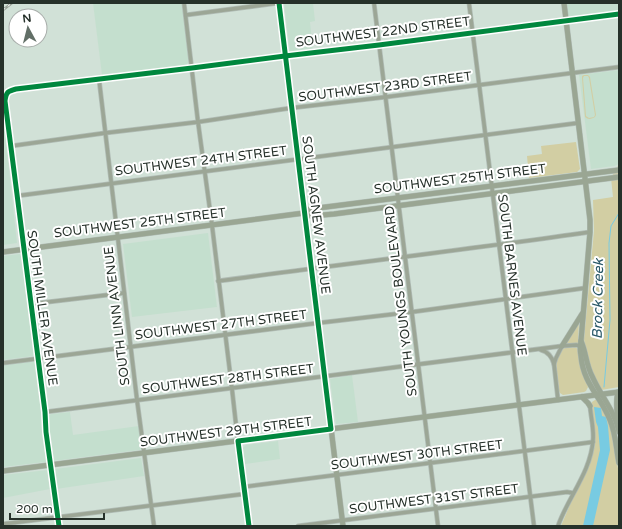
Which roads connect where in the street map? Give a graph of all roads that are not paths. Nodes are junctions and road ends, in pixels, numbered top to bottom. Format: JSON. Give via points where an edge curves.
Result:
{"nodes":[{"id":1,"x":184,"y":3,"type":"edge"},
{"id":2,"x":278,"y":3,"type":"edge"},
{"id":3,"x":374,"y":3,"type":"edge"},
{"id":4,"x":469,"y":3,"type":"edge"},
{"id":5,"x":564,"y":3,"type":"edge"},
{"id":6,"x":619,"y":14,"type":"edge"},
{"id":7,"x":186,"y":15,"type":"junction"},
{"id":8,"x":566,"y":21,"type":"junction"},
{"id":9,"x":473,"y":32,"type":"junction"},
{"id":10,"x":379,"y":45,"type":"junction"},
{"id":11,"x":285,"y":56,"type":"junction"},
{"id":12,"x":619,"y":67,"type":"edge"},
{"id":13,"x":192,"y":68,"type":"junction"},
{"id":14,"x":572,"y":72,"type":"junction"},
{"id":15,"x":99,"y":79,"type":"junction"},
{"id":16,"x":479,"y":85,"type":"junction"},
{"id":17,"x":7,"y":93,"type":"joint"},
{"id":18,"x":386,"y":97,"type":"junction"},
{"id":19,"x":291,"y":108,"type":"junction"},
{"id":20,"x":198,"y":122,"type":"junction"},
{"id":21,"x":578,"y":123,"type":"junction"},
{"id":22,"x":105,"y":133,"type":"junction"},
{"id":23,"x":485,"y":136,"type":"junction"},
{"id":24,"x":11,"y":146,"type":"junction"},
{"id":25,"x":392,"y":148,"type":"junction"},
{"id":26,"x":298,"y":159,"type":"junction"},
{"id":27,"x":619,"y":170,"type":"edge"},
{"id":28,"x":204,"y":173,"type":"junction"},
{"id":29,"x":585,"y":175,"type":"junction"},
{"id":30,"x":619,"y":177,"type":"edge"},
{"id":31,"x":586,"y":181,"type":"junction"},
{"id":32,"x":111,"y":184,"type":"junction"},
{"id":33,"x":491,"y":186,"type":"junction"},
{"id":34,"x":492,"y":193,"type":"junction"},
{"id":35,"x":16,"y":196,"type":"junction"},
{"id":36,"x":398,"y":198,"type":"junction"},
{"id":37,"x":399,"y":205,"type":"junction"},
{"id":38,"x":304,"y":213,"type":"junction"},
{"id":39,"x":212,"y":225,"type":"junction"},
{"id":40,"x":590,"y":232,"type":"junction"},
{"id":41,"x":118,"y":238,"type":"junction"},
{"id":42,"x":499,"y":245,"type":"junction"},
{"id":43,"x":23,"y":250,"type":"junction"},
{"id":44,"x":3,"y":252,"type":"edge"},
{"id":45,"x":405,"y":257,"type":"junction"},
{"id":46,"x":312,"y":269,"type":"junction"},
{"id":47,"x":218,"y":281,"type":"junction"},
{"id":48,"x":585,"y":288,"type":"junction"},
{"id":49,"x":124,"y":293,"type":"junction"},
{"id":50,"x":505,"y":299,"type":"junction"},
{"id":51,"x":31,"y":304,"type":"junction"},
{"id":52,"x":412,"y":312,"type":"junction"},
{"id":53,"x":583,"y":313,"type":"junction"},
{"id":54,"x":318,"y":323,"type":"junction"},
{"id":55,"x":225,"y":335,"type":"junction"},
{"id":56,"x":580,"y":343,"type":"junction"},
{"id":57,"x":131,"y":346,"type":"junction"},
{"id":58,"x":562,"y":346,"type":"junction"},
{"id":59,"x":540,"y":350,"type":"junction"},
{"id":60,"x":512,"y":353,"type":"junction"},
{"id":61,"x":38,"y":359,"type":"junction"},
{"id":62,"x":3,"y":363,"type":"edge"},
{"id":63,"x":554,"y":364,"type":"junction"},
{"id":64,"x":418,"y":365,"type":"junction"},
{"id":65,"x":325,"y":376,"type":"junction"},
{"id":66,"x":590,"y":387,"type":"junction"},
{"id":67,"x":232,"y":389,"type":"junction"},
{"id":68,"x":619,"y":392,"type":"edge"},
{"id":69,"x":597,"y":395,"type":"junction"},
{"id":70,"x":582,"y":397,"type":"junction"},
{"id":71,"x":138,"y":400,"type":"junction"},
{"id":72,"x":558,"y":400,"type":"junction"},
{"id":73,"x":518,"y":405,"type":"junction"},
{"id":74,"x":590,"y":406,"type":"junction"},
{"id":75,"x":45,"y":412,"type":"junction"},
{"id":76,"x":425,"y":417,"type":"junction"},
{"id":77,"x":617,"y":423,"type":"junction"},
{"id":78,"x":331,"y":429,"type":"junction"},
{"id":79,"x":619,"y":432,"type":"edge"},
{"id":80,"x":617,"y":439,"type":"edge"},
{"id":81,"x":238,"y":441,"type":"junction"},
{"id":82,"x":593,"y":442,"type":"junction"},
{"id":83,"x":524,"y":451,"type":"junction"},
{"id":84,"x":144,"y":453,"type":"junction"},
{"id":85,"x":619,"y":462,"type":"edge"},
{"id":86,"x":430,"y":463,"type":"junction"},
{"id":87,"x":51,"y":465,"type":"junction"},
{"id":88,"x":3,"y":472,"type":"edge"},
{"id":89,"x":337,"y":475,"type":"junction"},
{"id":90,"x":243,"y":487,"type":"junction"},
{"id":91,"x":573,"y":493,"type":"junction"},
{"id":92,"x":244,"y":494,"type":"junction"},
{"id":93,"x":531,"y":496,"type":"junction"},
{"id":94,"x":151,"y":505,"type":"junction"},
{"id":95,"x":436,"y":509,"type":"junction"},
{"id":96,"x":57,"y":517,"type":"junction"},
{"id":97,"x":343,"y":523,"type":"edge"},
{"id":98,"x":3,"y":524,"type":"edge"},
{"id":99,"x":59,"y":526,"type":"edge"},
{"id":100,"x":154,"y":526,"type":"edge"},
{"id":101,"x":249,"y":526,"type":"edge"},
{"id":102,"x":298,"y":526,"type":"edge"},
{"id":103,"x":438,"y":526,"type":"edge"},
{"id":104,"x":534,"y":526,"type":"edge"},
{"id":105,"x":558,"y":526,"type":"edge"}],
"edges":[{"from":1,"to":7,"type":"street"},
{"from":2,"to":7,"type":"street"},
{"from":2,"to":11,"type":"main road","name":"SOUTH AGNEW AVENUE"},
{"from":3,"to":10,"type":"street","name":"SOUTH YOUNGS BOULEVARD"},
{"from":4,"to":9,"type":"street","name":"SOUTH BARNES AVENUE"},
{"from":5,"to":8,"type":"main road"},
{"from":6,"to":8,"type":"street","name":"SOUTHWEST 22ND STREET"},
{"from":7,"to":13,"type":"street"},
{"from":8,"to":9,"type":"street","name":"SOUTHWEST 22ND STREET"},
{"from":8,"to":14,"type":"main road"},
{"from":9,"to":10,"type":"street","name":"SOUTHWEST 22ND STREET"},
{"from":9,"to":16,"type":"street","name":"SOUTH BARNES AVENUE"},
{"from":10,"to":11,"type":"street","name":"SOUTHWEST 22ND STREET"},
{"from":10,"to":18,"type":"street","name":"SOUTH YOUNGS BOULEVARD"},
{"from":11,"to":13,"type":"street","name":"SOUTHWEST 22ND STREET"},
{"from":11,"to":19,"type":"main road","name":"SOUTH AGNEW AVENUE"},
{"from":12,"to":14,"type":"street","name":"SOUTHWEST 23RD STREET"},
{"from":13,"to":15,"type":"street","name":"SOUTHWEST 22ND STREET"},
{"from":13,"to":20,"type":"street"},
{"from":14,"to":16,"type":"street","name":"SOUTHWEST 23RD STREET"},
{"from":14,"to":21,"type":"main road"},
{"from":15,"to":17,"type":"street","name":"SOUTHWEST 22ND STREET","via":[[16,89]]},
{"from":15,"to":22,"type":"street","name":"SOUTH LINN AVENUE"},
{"from":16,"to":18,"type":"street","name":"SOUTHWEST 23RD STREET"},
{"from":16,"to":23,"type":"street","name":"SOUTH BARNES AVENUE"},
{"from":17,"to":24,"type":"street","name":"SOUTH MILLER AVENUE","via":[[5,101]]},
{"from":18,"to":19,"type":"street","name":"SOUTHWEST 23RD STREET"},
{"from":18,"to":25,"type":"street","name":"SOUTH YOUNGS BOULEVARD"},
{"from":19,"to":20,"type":"street","name":"SOUTHWEST 23RD STREET"},
{"from":19,"to":26,"type":"main road","name":"SOUTH AGNEW AVENUE"},
{"from":20,"to":22,"type":"street","name":"SOUTHWEST 23RD STREET"},
{"from":20,"to":28,"type":"street"},
{"from":21,"to":23,"type":"street","name":"SOUTHWEST 24TH STREET"},
{"from":21,"to":29,"type":"main road"},
{"from":22,"to":24,"type":"street","name":"SOUTHWEST 23RD STREET"},
{"from":22,"to":32,"type":"street","name":"SOUTH LINN AVENUE"},
{"from":23,"to":25,"type":"street","name":"SOUTHWEST 24TH STREET"},
{"from":23,"to":33,"type":"street","name":"SOUTH BARNES AVENUE"},
{"from":24,"to":35,"type":"street","name":"SOUTH MILLER AVENUE"},
{"from":25,"to":26,"type":"street","name":"SOUTHWEST 24TH STREET"},
{"from":25,"to":36,"type":"street","name":"SOUTH YOUNGS BOULEVARD"},
{"from":26,"to":28,"type":"street","name":"SOUTHWEST 24TH STREET"},
{"from":26,"to":38,"type":"main road","name":"SOUTH AGNEW AVENUE"},
{"from":27,"to":29,"type":"main road","name":"SOUTHWEST 25TH STREET"},
{"from":28,"to":32,"type":"street","name":"SOUTHWEST 24TH STREET"},
{"from":28,"to":39,"type":"street"},
{"from":29,"to":31,"type":"main road"},
{"from":29,"to":33,"type":"main road","name":"SOUTHWEST 25TH STREET"},
{"from":30,"to":31,"type":"main road","name":"SOUTHWEST 25TH STREET"},
{"from":31,"to":34,"type":"main road","name":"SOUTHWEST 25TH STREET"},
{"from":31,"to":40,"type":"main road"},
{"from":32,"to":35,"type":"street","name":"SOUTHWEST 24TH STREET"},
{"from":32,"to":41,"type":"street","name":"SOUTH LINN AVENUE"},
{"from":33,"to":34,"type":"street","name":"SOUTH BARNES AVENUE"},
{"from":33,"to":36,"type":"main road","name":"SOUTHWEST 25TH STREET"},
{"from":34,"to":37,"type":"main road","name":"SOUTHWEST 25TH STREET"},
{"from":34,"to":42,"type":"street","name":"SOUTH BARNES AVENUE"},
{"from":35,"to":43,"type":"street","name":"SOUTH MILLER AVENUE"},
{"from":36,"to":37,"type":"street","name":"SOUTH YOUNGS BOULEVARD"},
{"from":36,"to":38,"type":"main road","name":"SOUTHWEST 25TH STREET","via":[[310,209]]},
{"from":37,"to":38,"type":"main road","name":"SOUTHWEST 25TH STREET","via":[[311,216]]},
{"from":37,"to":45,"type":"street","name":"SOUTH YOUNGS BOULEVARD"},
{"from":38,"to":39,"type":"main road","name":"SOUTHWEST 25TH STREET"},
{"from":38,"to":46,"type":"main road","name":"SOUTH AGNEW AVENUE"},
{"from":39,"to":41,"type":"main road","name":"SOUTHWEST 25TH STREET"},
{"from":39,"to":47,"type":"street"},
{"from":40,"to":42,"type":"street"},
{"from":40,"to":48,"type":"main road"},
{"from":41,"to":43,"type":"main road","name":"SOUTHWEST 25TH STREET"},
{"from":41,"to":49,"type":"street","name":"SOUTH LINN AVENUE"},
{"from":42,"to":45,"type":"street"},
{"from":42,"to":50,"type":"street","name":"SOUTH BARNES AVENUE"},
{"from":43,"to":44,"type":"main road","name":"SOUTHWEST 25TH STREET"},
{"from":43,"to":51,"type":"street","name":"SOUTH MILLER AVENUE"},
{"from":45,"to":46,"type":"street"},
{"from":45,"to":52,"type":"street","name":"SOUTH YOUNGS BOULEVARD"},
{"from":46,"to":47,"type":"street"},
{"from":46,"to":54,"type":"main road","name":"SOUTH AGNEW AVENUE"},
{"from":47,"to":55,"type":"street"},
{"from":48,"to":50,"type":"street","name":"SOUTHWEST 27TH STREET"},
{"from":48,"to":53,"type":"main road"},
{"from":49,"to":51,"type":"street"},
{"from":49,"to":57,"type":"street","name":"SOUTH LINN AVENUE"},
{"from":50,"to":52,"type":"street","name":"SOUTHWEST 27TH STREET"},
{"from":50,"to":60,"type":"street","name":"SOUTH BARNES AVENUE"},
{"from":51,"to":61,"type":"street","name":"SOUTH MILLER AVENUE"},
{"from":52,"to":54,"type":"street","name":"SOUTHWEST 27TH STREET"},
{"from":52,"to":64,"type":"street","name":"SOUTH YOUNGS BOULEVARD"},
{"from":53,"to":56,"type":"main road"},
{"from":53,"to":58,"type":"main road"},
{"from":54,"to":55,"type":"street","name":"SOUTHWEST 27TH STREET"},
{"from":54,"to":65,"type":"main road","name":"SOUTH AGNEW AVENUE"},
{"from":55,"to":57,"type":"street","name":"SOUTHWEST 27TH STREET"},
{"from":55,"to":67,"type":"street"},
{"from":56,"to":58,"type":"street","name":"SOUTHWEST 28TH STREET"},
{"from":56,"to":66,"type":"main road","via":[[582,365]]},
{"from":56,"to":69,"type":"main road","via":[[598,389]]},
{"from":57,"to":61,"type":"street","name":"SOUTHWEST 27TH STREET"},
{"from":57,"to":71,"type":"street","name":"SOUTH LINN AVENUE"},
{"from":58,"to":59,"type":"street","name":"SOUTHWEST 28TH STREET"},
{"from":58,"to":63,"type":"street"},
{"from":59,"to":60,"type":"street","name":"SOUTHWEST 28TH STREET"},
{"from":59,"to":63,"type":"street","via":[[547,352]]},
{"from":60,"to":64,"type":"street","name":"SOUTHWEST 28TH STREET"},
{"from":60,"to":73,"type":"street","name":"SOUTH BARNES AVENUE"},
{"from":61,"to":62,"type":"street","name":"SOUTHWEST 27TH STREET"},
{"from":61,"to":75,"type":"street","name":"SOUTH MILLER AVENUE"},
{"from":63,"to":72,"type":"street"},
{"from":64,"to":65,"type":"street","name":"SOUTHWEST 28TH STREET"},
{"from":64,"to":76,"type":"street","name":"SOUTH YOUNGS BOULEVARD"},
{"from":65,"to":67,"type":"street","name":"SOUTHWEST 28TH STREET"},
{"from":65,"to":78,"type":"main road","name":"SOUTH AGNEW AVENUE"},
{"from":66,"to":69,"type":"main road"},
{"from":66,"to":70,"type":"main road","via":[[587,394]]},
{"from":67,"to":71,"type":"street","name":"SOUTHWEST 28TH STREET"},
{"from":67,"to":81,"type":"street"},
{"from":68,"to":69,"type":"main road","name":"SOUTHWEST 29TH STREET"},
{"from":68,"to":77,"type":"main road","via":[[616,400]]},
{"from":69,"to":70,"type":"main road","name":"SOUTHWEST 29TH STREET"},
{"from":69,"to":74,"type":"main road"},
{"from":69,"to":77,"type":"main road","via":[[612,411]]},
{"from":69,"to":80,"type":"main road"},
{"from":70,"to":72,"type":"main road","name":"SOUTHWEST 29TH STREET"},
{"from":70,"to":74,"type":"main road"},
{"from":71,"to":75,"type":"street","name":"SOUTHWEST 28TH STREET"},
{"from":71,"to":84,"type":"street","name":"SOUTH LINN AVENUE"},
{"from":72,"to":73,"type":"main road","name":"SOUTHWEST 29TH STREET"},
{"from":73,"to":76,"type":"main road","name":"SOUTHWEST 29TH STREET"},
{"from":73,"to":83,"type":"street","name":"SOUTH BARNES AVENUE"},
{"from":74,"to":82,"type":"street"},
{"from":75,"to":87,"type":"street","name":"SOUTH MILLER AVENUE"},
{"from":76,"to":78,"type":"main road","name":"SOUTHWEST 29TH STREET"},
{"from":76,"to":86,"type":"street","name":"SOUTH YOUNGS BOULEVARD"},
{"from":77,"to":79,"type":"main road"},
{"from":78,"to":81,"type":"main road","name":"SOUTHWEST 29TH STREET"},
{"from":78,"to":89,"type":"main road","name":"SOUTH AGNEW AVENUE"},
{"from":80,"to":85,"type":"main road"},
{"from":81,"to":84,"type":"main road","name":"SOUTHWEST 29TH STREET"},
{"from":81,"to":90,"type":"street"},
{"from":82,"to":83,"type":"street","name":"SOUTHWEST 30TH STREET"},
{"from":82,"to":91,"type":"street","via":[[588,462]]},
{"from":83,"to":86,"type":"street","name":"SOUTHWEST 30TH STREET"},
{"from":83,"to":93,"type":"street","name":"SOUTH BARNES AVENUE"},
{"from":84,"to":87,"type":"main road","name":"SOUTHWEST 29TH STREET"},
{"from":84,"to":94,"type":"street","name":"SOUTH LINN AVENUE"},
{"from":86,"to":89,"type":"street","name":"SOUTHWEST 30TH STREET"},
{"from":86,"to":95,"type":"street","name":"SOUTH YOUNGS BOULEVARD"},
{"from":87,"to":88,"type":"main road","name":"SOUTHWEST 29TH STREET"},
{"from":87,"to":96,"type":"street","name":"SOUTH MILLER AVENUE"},
{"from":89,"to":90,"type":"street","name":"SOUTHWEST 30TH STREET"},
{"from":89,"to":97,"type":"main road","name":"SOUTH AGNEW AVENUE"},
{"from":90,"to":92,"type":"street"},
{"from":91,"to":93,"type":"street","name":"SOUTHWEST 31ST STREET"},
{"from":91,"to":105,"type":"street"},
{"from":92,"to":94,"type":"street"},
{"from":92,"to":101,"type":"street"},
{"from":93,"to":95,"type":"street","name":"SOUTHWEST 31ST STREET"},
{"from":93,"to":104,"type":"street","name":"SOUTH BARNES AVENUE"},
{"from":94,"to":96,"type":"street"},
{"from":94,"to":100,"type":"street","name":"SOUTH LINN AVENUE"},
{"from":95,"to":97,"type":"street","name":"SOUTHWEST 31ST STREET"},
{"from":95,"to":103,"type":"street","name":"SOUTH YOUNGS BOULEVARD"},
{"from":96,"to":98,"type":"street"},
{"from":96,"to":99,"type":"street","name":"SOUTH MILLER AVENUE"},
{"from":97,"to":102,"type":"street","name":"SOUTHWEST 31ST STREET"}]}
